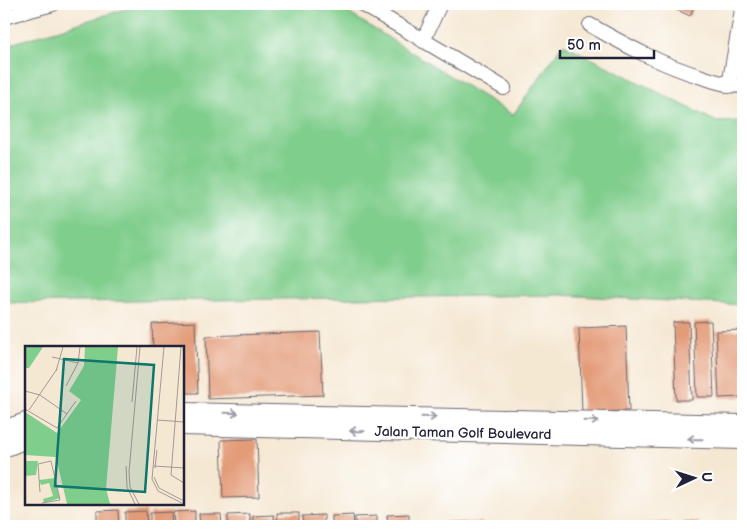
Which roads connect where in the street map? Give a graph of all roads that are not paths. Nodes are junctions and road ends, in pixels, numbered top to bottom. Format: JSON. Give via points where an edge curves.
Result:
{"nodes":[{"id":1,"x":53,"y":4,"type":"edge"},
{"id":2,"x":362,"y":4,"type":"edge"},
{"id":3,"x":440,"y":4,"type":"edge"},
{"id":4,"x":743,"y":4,"type":"edge"},
{"id":5,"x":4,"y":17,"type":"edge"},
{"id":6,"x":590,"y":25,"type":"dead end"},
{"id":7,"x":424,"y":41,"type":"junction"},
{"id":8,"x":736,"y":86,"type":"edge"},
{"id":9,"x":504,"y":88,"type":"dead end"},
{"id":10,"x":184,"y":412,"type":"edge"},
{"id":11,"x":25,"y":422,"type":"edge"},
{"id":12,"x":743,"y":424,"type":"edge"},
{"id":13,"x":184,"y":426,"type":"edge"},
{"id":14,"x":4,"y":430,"type":"edge"},
{"id":15,"x":25,"y":439,"type":"edge"},
{"id":16,"x":743,"y":440,"type":"edge"},
{"id":17,"x":4,"y":448,"type":"edge"}],
"edges":[{"from":1,"to":5,"type":"street"},
{"from":2,"to":7,"type":"street"},
{"from":3,"to":7,"type":"street"},
{"from":4,"to":8,"type":"street"},
{"from":6,"to":8,"type":"street","via":[[673,68]]},
{"from":7,"to":9,"type":"street"},
{"from":10,"to":12,"type":"street","name":"Jalan Taman Golf Boulevard","one_way":true},
{"from":11,"to":14,"type":"street"},
{"from":16,"to":13,"type":"street","name":"Jalan Taman Golf Boulevard","one_way":true},
{"from":15,"to":17,"type":"street"}]}
